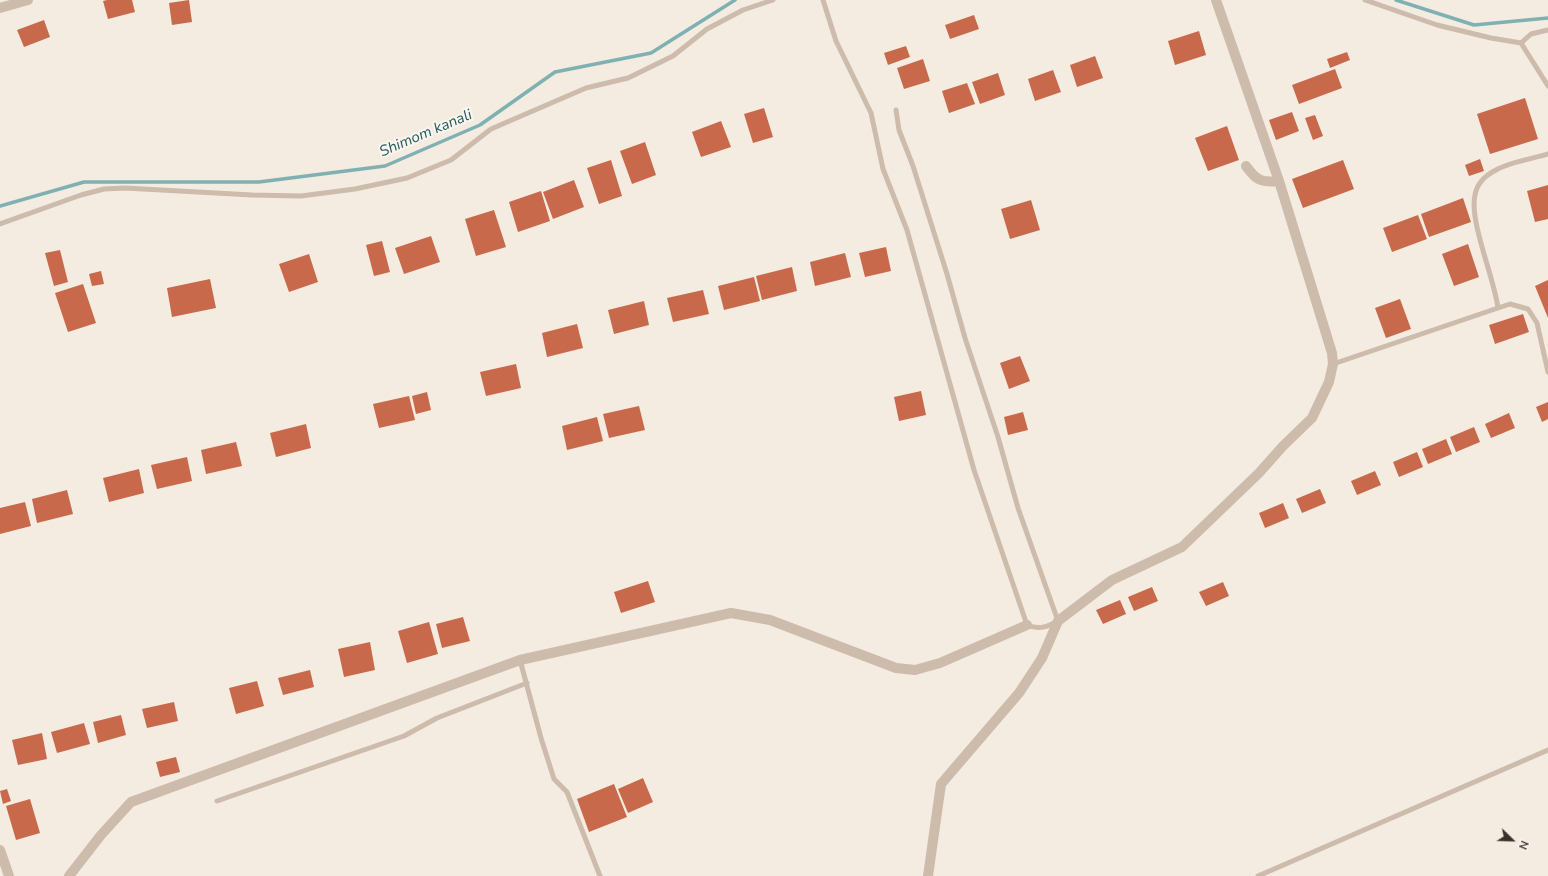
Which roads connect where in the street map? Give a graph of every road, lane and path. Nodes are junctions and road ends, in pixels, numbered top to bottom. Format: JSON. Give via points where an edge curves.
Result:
{"nodes":[{"id":1,"x":28,"y":0,"type":"edge"},
{"id":2,"x":774,"y":0,"type":"edge"},
{"id":3,"x":823,"y":0,"type":"edge"},
{"id":4,"x":1216,"y":0,"type":"edge"},
{"id":5,"x":1365,"y":0,"type":"edge"},
{"id":6,"x":0,"y":8,"type":"edge"},
{"id":7,"x":1548,"y":30,"type":"edge"},
{"id":8,"x":1521,"y":42,"type":"junction"},
{"id":9,"x":1548,"y":86,"type":"edge"},
{"id":10,"x":896,"y":110,"type":"dead end"},
{"id":11,"x":1548,"y":154,"type":"edge"},
{"id":12,"x":1246,"y":166,"type":"dead end"},
{"id":13,"x":1279,"y":181,"type":"junction"},
{"id":14,"x":0,"y":224,"type":"edge"},
{"id":15,"x":1498,"y":308,"type":"junction"},
{"id":16,"x":1333,"y":364,"type":"junction"},
{"id":17,"x":1548,"y":372,"type":"edge"},
{"id":18,"x":1058,"y":621,"type":"junction"},
{"id":19,"x":1027,"y":625,"type":"junction"},
{"id":20,"x":520,"y":660,"type":"junction"},
{"id":21,"x":527,"y":683,"type":"junction"},
{"id":22,"x":1548,"y":750,"type":"edge"},
{"id":23,"x":218,"y":801,"type":"dead end"},
{"id":24,"x":0,"y":850,"type":"edge"},
{"id":25,"x":9,"y":876,"type":"edge"},
{"id":26,"x":69,"y":876,"type":"edge"},
{"id":27,"x":600,"y":876,"type":"edge"},
{"id":28,"x":928,"y":876,"type":"edge"},
{"id":29,"x":1258,"y":876,"type":"edge"}],
"edges":[{"from":1,"to":6,"type":"street"},
{"from":2,"to":14,"type":"lane","via":[[731,16],[707,29],[672,56],[628,78],[586,88],[491,129],[451,160],[407,178],[355,189],[301,196],[104,189]]},
{"from":3,"to":19,"type":"lane","via":[[836,41],[871,113],[883,169],[907,230],[974,470]]},
{"from":4,"to":13,"type":"street"},
{"from":5,"to":8,"type":"lane","via":[[1437,25],[1491,38]]},
{"from":7,"to":8,"type":"lane","via":[[1531,34]]},
{"from":8,"to":9,"type":"lane"},
{"from":10,"to":18,"type":"lane","via":[[899,130],[948,274],[965,338],[998,437],[1018,508]]},
{"from":11,"to":15,"type":"lane","via":[[1496,169],[1481,180],[1475,194],[1474,212]]},
{"from":12,"to":13,"type":"street","via":[[1253,176],[1262,181]]},
{"from":13,"to":16,"type":"street","via":[[1332,353]]},
{"from":15,"to":16,"type":"lane"},
{"from":15,"to":17,"type":"lane","via":[[1510,304],[1528,309],[1537,323]]},
{"from":16,"to":18,"type":"street","via":[[1329,382],[1312,418],[1182,547],[1112,580]]},
{"from":18,"to":19,"type":"lane","via":[[1048,627],[1033,628]]},
{"from":18,"to":28,"type":"street","via":[[1042,658],[1019,693],[941,784]]},
{"from":19,"to":20,"type":"street","via":[[940,663],[915,670],[896,668],[770,620],[731,614]]},
{"from":20,"to":21,"type":"lane"},
{"from":20,"to":26,"type":"street","via":[[131,802]]},
{"from":21,"to":23,"type":"lane","via":[[437,718],[404,736]]},
{"from":21,"to":27,"type":"lane","via":[[540,738],[554,779],[567,792]]},
{"from":22,"to":29,"type":"lane"},
{"from":24,"to":25,"type":"street"}]}
